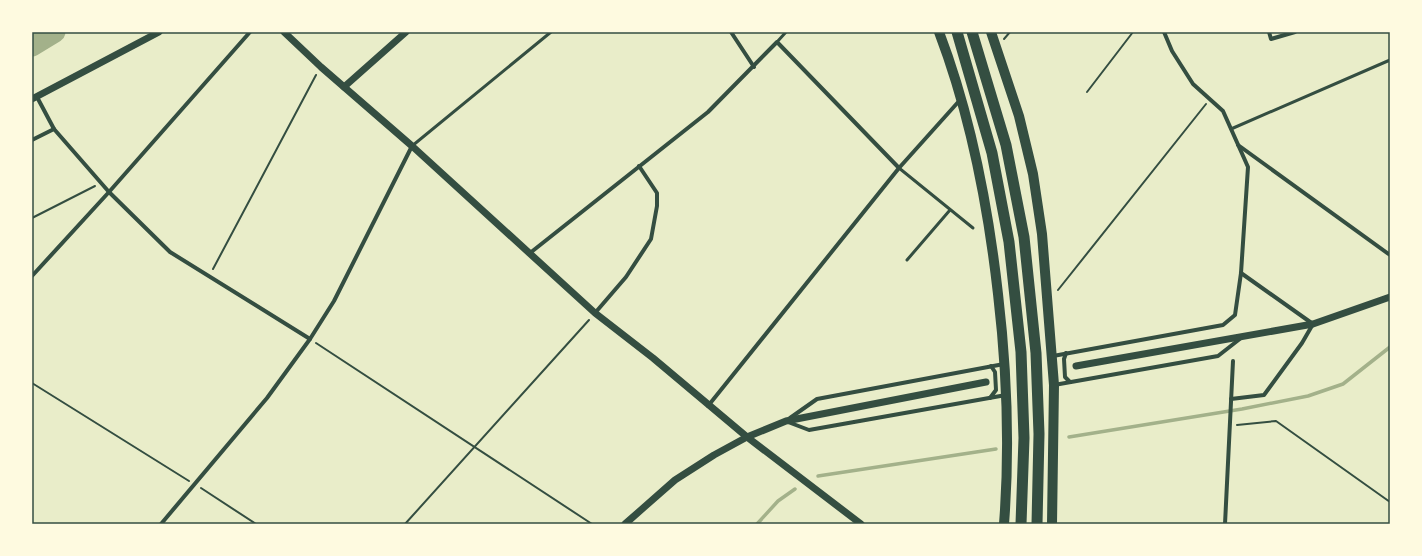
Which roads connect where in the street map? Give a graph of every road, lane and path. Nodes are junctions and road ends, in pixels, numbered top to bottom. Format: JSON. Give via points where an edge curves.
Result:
{"nodes":[{"id":1,"x":159,"y":32,"type":"edge"},
{"id":2,"x":250,"y":32,"type":"edge"},
{"id":3,"x":284,"y":32,"type":"edge"},
{"id":4,"x":406,"y":32,"type":"edge"},
{"id":5,"x":551,"y":32,"type":"edge"},
{"id":6,"x":731,"y":32,"type":"edge"},
{"id":7,"x":786,"y":32,"type":"edge"},
{"id":8,"x":939,"y":32,"type":"edge"},
{"id":9,"x":957,"y":32,"type":"edge"},
{"id":10,"x":972,"y":32,"type":"edge"},
{"id":11,"x":991,"y":32,"type":"edge"},
{"id":12,"x":1133,"y":32,"type":"edge"},
{"id":13,"x":1164,"y":32,"type":"edge"},
{"id":14,"x":1269,"y":32,"type":"edge"},
{"id":15,"x":1295,"y":32,"type":"edge"},
{"id":16,"x":777,"y":42,"type":"junction"},
{"id":17,"x":1390,"y":60,"type":"edge"},
{"id":18,"x":754,"y":66,"type":"junction"},
{"id":19,"x":321,"y":67,"type":"junction"},
{"id":20,"x":344,"y":87,"type":"junction"},
{"id":21,"x":1087,"y":92,"type":"dead end"},
{"id":22,"x":34,"y":98,"type":"edge"},
{"id":23,"x":960,"y":100,"type":"junction"},
{"id":24,"x":1209,"y":100,"type":"junction"},
{"id":25,"x":54,"y":128,"type":"junction"},
{"id":26,"x":1231,"y":129,"type":"junction"},
{"id":27,"x":32,"y":140,"type":"edge"},
{"id":28,"x":1238,"y":145,"type":"junction"},
{"id":29,"x":412,"y":146,"type":"junction"},
{"id":30,"x":639,"y":166,"type":"junction"},
{"id":31,"x":899,"y":168,"type":"junction"},
{"id":32,"x":101,"y":182,"type":"junction"},
{"id":33,"x":109,"y":192,"type":"junction"},
{"id":34,"x":950,"y":210,"type":"junction"},
{"id":35,"x":32,"y":218,"type":"edge"},
{"id":36,"x":973,"y":228,"type":"dead end"},
{"id":37,"x":530,"y":253,"type":"junction"},
{"id":38,"x":1390,"y":255,"type":"edge"},
{"id":39,"x":907,"y":260,"type":"dead end"},
{"id":40,"x":1241,"y":274,"type":"junction"},
{"id":41,"x":32,"y":276,"type":"edge"},
{"id":42,"x":209,"y":277,"type":"junction"},
{"id":43,"x":1390,"y":297,"type":"edge"},
{"id":44,"x":1047,"y":300,"type":"junction"},
{"id":45,"x":595,"y":313,"type":"junction"},
{"id":46,"x":1313,"y":324,"type":"junction"},
{"id":47,"x":1244,"y":336,"type":"junction"},
{"id":48,"x":310,"y":339,"type":"junction"},
{"id":49,"x":1066,"y":353,"type":"junction"},
{"id":50,"x":1052,"y":356,"type":"junction"},
{"id":51,"x":1233,"y":360,"type":"dead end"},
{"id":52,"x":1006,"y":363,"type":"junction"},
{"id":53,"x":991,"y":366,"type":"junction"},
{"id":54,"x":1076,"y":366,"type":"dead end"},
{"id":55,"x":986,"y":382,"type":"dead end"},
{"id":56,"x":1070,"y":382,"type":"junction"},
{"id":57,"x":32,"y":383,"type":"edge"},
{"id":58,"x":1054,"y":385,"type":"junction"},
{"id":59,"x":1007,"y":395,"type":"junction"},
{"id":60,"x":990,"y":398,"type":"junction"},
{"id":61,"x":1231,"y":399,"type":"junction"},
{"id":62,"x":708,"y":406,"type":"junction"},
{"id":63,"x":786,"y":421,"type":"junction"},
{"id":64,"x":1230,"y":425,"type":"junction"},
{"id":65,"x":747,"y":437,"type":"junction"},
{"id":66,"x":474,"y":447,"type":"junction"},
{"id":67,"x":194,"y":484,"type":"junction"},
{"id":68,"x":1390,"y":502,"type":"edge"},
{"id":69,"x":847,"y":513,"type":"junction"},
{"id":70,"x":161,"y":524,"type":"edge"},
{"id":71,"x":256,"y":524,"type":"edge"},
{"id":72,"x":405,"y":524,"type":"edge"},
{"id":73,"x":592,"y":524,"type":"edge"},
{"id":74,"x":624,"y":524,"type":"edge"},
{"id":75,"x":856,"y":524,"type":"edge"},
{"id":76,"x":861,"y":524,"type":"edge"},
{"id":77,"x":1004,"y":524,"type":"edge"},
{"id":78,"x":1021,"y":524,"type":"edge"},
{"id":79,"x":1036,"y":524,"type":"edge"},
{"id":80,"x":1052,"y":524,"type":"edge"},
{"id":81,"x":1225,"y":524,"type":"edge"}],
"edges":[{"from":1,"to":22,"type":"street"},
{"from":2,"to":33,"type":"street"},
{"from":3,"to":19,"type":"street"},
{"from":4,"to":20,"type":"street"},
{"from":5,"to":29,"type":"lane"},
{"from":6,"to":18,"type":"street"},
{"from":7,"to":16,"type":"lane"},
{"from":8,"to":23,"type":"main road"},
{"from":9,"to":78,"type":"highway","via":[[992,152],[1009,242],[1021,352],[1024,438]]},
{"from":10,"to":79,"type":"highway","via":[[1006,146],[1024,237],[1036,353],[1039,434]]},
{"from":11,"to":44,"type":"main road","via":[[1020,116],[1033,174],[1042,234]]},
{"from":12,"to":21,"type":"path"},
{"from":13,"to":24,"type":"street","via":[[1172,51],[1193,84]]},
{"from":14,"to":15,"type":"street","via":[[1271,39]]},
{"from":16,"to":18,"type":"street"},
{"from":16,"to":31,"type":"street"},
{"from":17,"to":26,"type":"lane"},
{"from":18,"to":30,"type":"street","via":[[708,112]]},
{"from":19,"to":20,"type":"street"},
{"from":19,"to":42,"type":"path"},
{"from":20,"to":29,"type":"street"},
{"from":22,"to":25,"type":"street"},
{"from":23,"to":31,"type":"street"},
{"from":23,"to":52,"type":"main road","via":[[973,140],[984,191],[993,245]]},
{"from":24,"to":26,"type":"street","via":[[1223,111]]},
{"from":24,"to":44,"type":"path","via":[[1056,293]]},
{"from":25,"to":27,"type":"street"},
{"from":25,"to":32,"type":"street"},
{"from":26,"to":28,"type":"street"},
{"from":28,"to":38,"type":"street"},
{"from":28,"to":40,"type":"street","via":[[1248,167]]},
{"from":29,"to":37,"type":"street"},
{"from":29,"to":48,"type":"street","via":[[334,301]]},
{"from":30,"to":37,"type":"street"},
{"from":30,"to":45,"type":"street","via":[[657,193],[651,239],[626,277]]},
{"from":31,"to":34,"type":"lane"},
{"from":31,"to":62,"type":"street"},
{"from":32,"to":33,"type":"street"},
{"from":32,"to":35,"type":"path"},
{"from":33,"to":41,"type":"street"},
{"from":33,"to":42,"type":"street","via":[[170,252]]},
{"from":34,"to":36,"type":"lane"},
{"from":34,"to":39,"type":"lane"},
{"from":37,"to":45,"type":"street"},
{"from":40,"to":46,"type":"street"},
{"from":40,"to":49,"type":"street","via":[[1235,315],[1223,325]]},
{"from":42,"to":48,"type":"street"},
{"from":43,"to":46,"type":"street"},
{"from":44,"to":50,"type":"main road"},
{"from":45,"to":62,"type":"street","via":[[653,358]]},
{"from":45,"to":66,"type":"path"},
{"from":46,"to":47,"type":"street"},
{"from":46,"to":61,"type":"street","via":[[1264,395]]},
{"from":47,"to":54,"type":"street"},
{"from":47,"to":56,"type":"street","via":[[1218,356]]},
{"from":48,"to":66,"type":"path"},
{"from":48,"to":67,"type":"street","via":[[267,398]]},
{"from":49,"to":50,"type":"street"},
{"from":49,"to":56,"type":"street","via":[[1065,377]]},
{"from":50,"to":58,"type":"main road"},
{"from":51,"to":61,"type":"street"},
{"from":52,"to":53,"type":"street"},
{"from":52,"to":59,"type":"main road"},
{"from":53,"to":60,"type":"street","via":[[995,372],[996,390]]},
{"from":53,"to":63,"type":"street","via":[[817,399]]},
{"from":55,"to":63,"type":"street"},
{"from":56,"to":58,"type":"street"},
{"from":57,"to":67,"type":"path"},
{"from":58,"to":80,"type":"main road"},
{"from":59,"to":60,"type":"street"},
{"from":59,"to":77,"type":"main road"},
{"from":60,"to":63,"type":"street","via":[[809,430]]},
{"from":61,"to":64,"type":"street"},
{"from":62,"to":65,"type":"street"},
{"from":63,"to":65,"type":"street"},
{"from":64,"to":68,"type":"path","via":[[1276,421]]},
{"from":64,"to":81,"type":"street"},
{"from":65,"to":69,"type":"street"},
{"from":65,"to":74,"type":"street","via":[[675,480]]},
{"from":66,"to":72,"type":"path"},
{"from":66,"to":73,"type":"path"},
{"from":67,"to":70,"type":"street"},
{"from":67,"to":71,"type":"path"},
{"from":69,"to":75,"type":"street"},
{"from":69,"to":76,"type":"street"}]}
